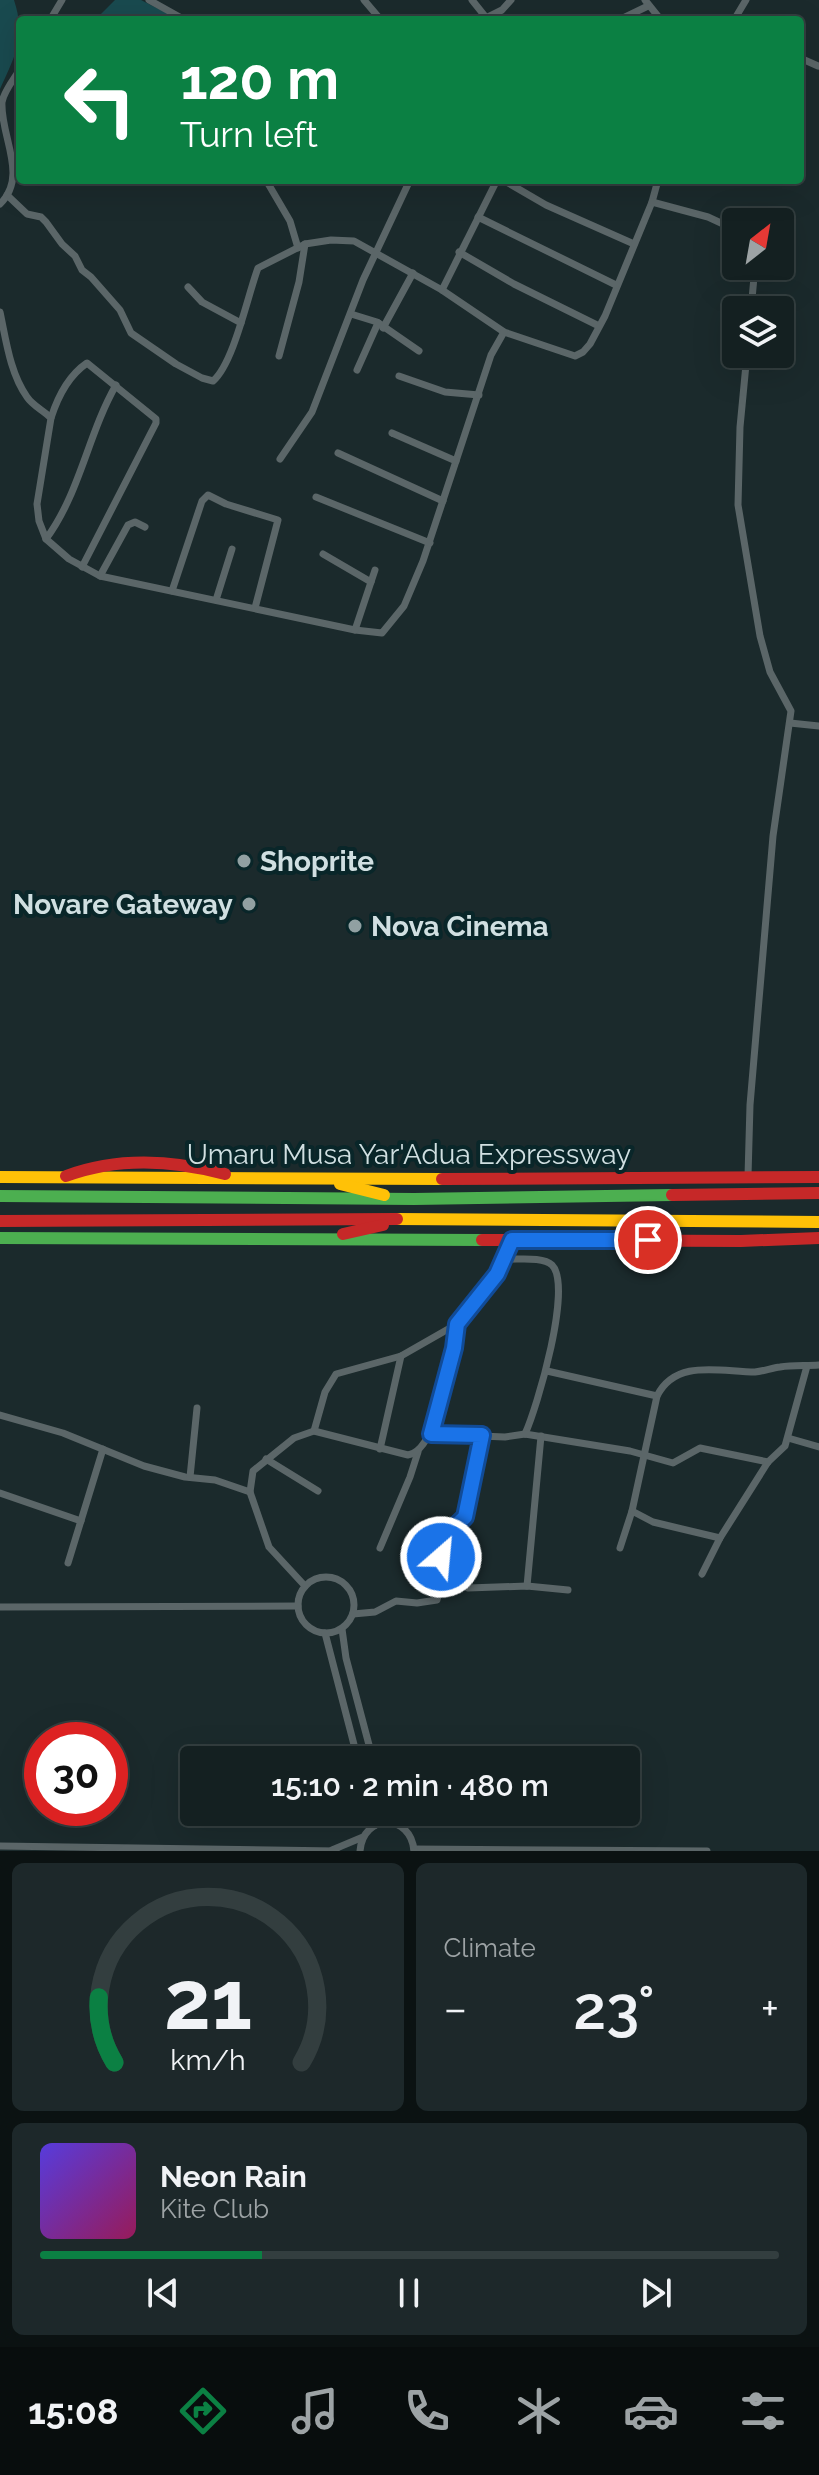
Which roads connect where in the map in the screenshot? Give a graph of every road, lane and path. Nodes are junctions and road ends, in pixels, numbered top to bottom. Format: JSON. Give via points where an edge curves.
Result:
{"nodes":[{"id":1,"x":149,"y":0,"type":"edge"},
{"id":2,"x":364,"y":0,"type":"edge"},
{"id":3,"x":472,"y":0,"type":"edge"},
{"id":4,"x":511,"y":0,"type":"edge"},
{"id":5,"x":646,"y":3,"type":"edge"},
{"id":6,"x":178,"y":16,"type":"edge"},
{"id":7,"x":378,"y":16,"type":"edge"},
{"id":8,"x":485,"y":16,"type":"edge"},
{"id":9,"x":492,"y":16,"type":"edge"},
{"id":10,"x":625,"y":16,"type":"edge"},
{"id":11,"x":16,"y":76,"type":"edge"},
{"id":12,"x":16,"y":151,"type":"edge"},
{"id":13,"x":10,"y":153,"type":"junction"},
{"id":14,"x":268,"y":184,"type":"edge"},
{"id":15,"x":408,"y":184,"type":"edge"},
{"id":16,"x":495,"y":184,"type":"edge"},
{"id":17,"x":510,"y":184,"type":"edge"},
{"id":18,"x":657,"y":184,"type":"edge"},
{"id":19,"x":7,"y":195,"type":"junction"},
{"id":20,"x":652,"y":202,"type":"junction"},
{"id":21,"x":0,"y":204,"type":"edge"},
{"id":22,"x":478,"y":217,"type":"junction"},
{"id":23,"x":722,"y":224,"type":"edge"},
{"id":24,"x":634,"y":244,"type":"junction"},
{"id":25,"x":302,"y":246,"type":"junction"},
{"id":26,"x":459,"y":252,"type":"junction"},
{"id":27,"x":377,"y":253,"type":"junction"},
{"id":28,"x":413,"y":273,"type":"junction"},
{"id":29,"x":616,"y":285,"type":"junction"},
{"id":30,"x":188,"y":287,"type":"dead end"},
{"id":31,"x":442,"y":290,"type":"junction"},
{"id":32,"x":0,"y":312,"type":"edge"},
{"id":33,"x":351,"y":314,"type":"junction"},
{"id":34,"x":241,"y":323,"type":"junction"},
{"id":35,"x":381,"y":326,"type":"junction"},
{"id":36,"x":599,"y":326,"type":"junction"},
{"id":37,"x":504,"y":332,"type":"junction"},
{"id":38,"x":419,"y":351,"type":"dead end"},
{"id":39,"x":279,"y":356,"type":"dead end"},
{"id":40,"x":746,"y":368,"type":"edge"},
{"id":41,"x":357,"y":370,"type":"dead end"},
{"id":42,"x":399,"y":376,"type":"dead end"},
{"id":43,"x":116,"y":385,"type":"junction"},
{"id":44,"x":479,"y":395,"type":"junction"},
{"id":45,"x":51,"y":418,"type":"junction"},
{"id":46,"x":392,"y":433,"type":"dead end"},
{"id":47,"x":338,"y":453,"type":"dead end"},
{"id":48,"x":280,"y":459,"type":"dead end"},
{"id":49,"x":456,"y":461,"type":"junction"},
{"id":50,"x":316,"y":497,"type":"dead end"},
{"id":51,"x":443,"y":501,"type":"junction"},
{"id":52,"x":145,"y":527,"type":"dead end"},
{"id":53,"x":46,"y":539,"type":"junction"},
{"id":54,"x":430,"y":543,"type":"junction"},
{"id":55,"x":232,"y":549,"type":"dead end"},
{"id":56,"x":323,"y":554,"type":"dead end"},
{"id":57,"x":82,"y":567,"type":"junction"},
{"id":58,"x":375,"y":570,"type":"dead end"},
{"id":59,"x":100,"y":576,"type":"junction"},
{"id":60,"x":371,"y":582,"type":"junction"},
{"id":61,"x":172,"y":591,"type":"junction"},
{"id":62,"x":216,"y":600,"type":"junction"},
{"id":63,"x":255,"y":608,"type":"junction"},
{"id":64,"x":355,"y":630,"type":"junction"},
{"id":65,"x":790,"y":723,"type":"junction"},
{"id":66,"x":819,"y":726,"type":"edge"},
{"id":67,"x":748,"y":1176,"type":"junction"},
{"id":68,"x":0,"y":1177,"type":"edge"},
{"id":69,"x":615,"y":1177,"type":"junction"},
{"id":70,"x":819,"y":1177,"type":"edge"},
{"id":71,"x":320,"y":1179,"type":"junction"},
{"id":72,"x":819,"y":1193,"type":"edge"},
{"id":73,"x":0,"y":1196,"type":"edge"},
{"id":74,"x":534,"y":1198,"type":"junction"},
{"id":75,"x":403,"y":1199,"type":"junction"},
{"id":76,"x":405,"y":1220,"type":"junction"},
{"id":77,"x":0,"y":1221,"type":"edge"},
{"id":78,"x":522,"y":1221,"type":"junction"},
{"id":79,"x":819,"y":1222,"type":"edge"},
{"id":80,"x":0,"y":1238,"type":"edge"},
{"id":81,"x":819,"y":1238,"type":"edge"},
{"id":82,"x":320,"y":1239,"type":"junction"},
{"id":83,"x":512,"y":1240,"type":"junction"},
{"id":84,"x":617,"y":1240,"type":"junction"},
{"id":85,"x":504,"y":1259,"type":"junction"},
{"id":86,"x":457,"y":1324,"type":"junction"},
{"id":87,"x":401,"y":1356,"type":"junction"},
{"id":88,"x":819,"y":1365,"type":"edge"},
{"id":89,"x":807,"y":1366,"type":"junction"},
{"id":90,"x":547,"y":1371,"type":"junction"},
{"id":91,"x":657,"y":1396,"type":"junction"},
{"id":92,"x":197,"y":1408,"type":"dead end"},
{"id":93,"x":0,"y":1415,"type":"edge"},
{"id":94,"x":314,"y":1431,"type":"junction"},
{"id":95,"x":431,"y":1434,"type":"junction"},
{"id":96,"x":525,"y":1434,"type":"junction"},
{"id":97,"x":482,"y":1435,"type":"junction"},
{"id":98,"x":541,"y":1436,"type":"junction"},
{"id":99,"x":788,"y":1438,"type":"junction"},
{"id":100,"x":819,"y":1447,"type":"edge"},
{"id":101,"x":103,"y":1449,"type":"junction"},
{"id":102,"x":380,"y":1449,"type":"junction"},
{"id":103,"x":418,"y":1452,"type":"junction"},
{"id":104,"x":643,"y":1456,"type":"junction"},
{"id":105,"x":266,"y":1459,"type":"junction"},
{"id":106,"x":768,"y":1462,"type":"junction"},
{"id":107,"x":190,"y":1477,"type":"junction"},
{"id":108,"x":318,"y":1491,"type":"dead end"},
{"id":109,"x":250,"y":1492,"type":"junction"},
{"id":110,"x":0,"y":1493,"type":"edge"},
{"id":111,"x":632,"y":1511,"type":"junction"},
{"id":112,"x":81,"y":1521,"type":"junction"},
{"id":113,"x":720,"y":1538,"type":"junction"},
{"id":114,"x":380,"y":1548,"type":"dead end"},
{"id":115,"x":620,"y":1548,"type":"dead end"},
{"id":116,"x":68,"y":1563,"type":"dead end"},
{"id":117,"x":702,"y":1574,"type":"dead end"},
{"id":118,"x":305,"y":1586,"type":"junction"},
{"id":119,"x":527,"y":1586,"type":"junction"},
{"id":120,"x":468,"y":1588,"type":"dead end"},
{"id":121,"x":568,"y":1590,"type":"dead end"},
{"id":122,"x":298,"y":1606,"type":"junction"},
{"id":123,"x":0,"y":1607,"type":"edge"},
{"id":124,"x":353,"y":1614,"type":"junction"},
{"id":125,"x":342,"y":1629,"type":"junction"},
{"id":126,"x":325,"y":1633,"type":"junction"},
{"id":127,"x":354,"y":1746,"type":"edge"},
{"id":128,"x":369,"y":1746,"type":"edge"},
{"id":129,"x":374,"y":1826,"type":"edge"},
{"id":130,"x":399,"y":1826,"type":"edge"},
{"id":131,"x":363,"y":1836,"type":"junction"},
{"id":132,"x":0,"y":1846,"type":"edge"},
{"id":133,"x":334,"y":1850,"type":"edge"},
{"id":134,"x":414,"y":1850,"type":"edge"},
{"id":135,"x":360,"y":1851,"type":"edge"},
{"id":136,"x":707,"y":1851,"type":"edge"}],
"edges":[{"from":1,"to":6,"type":"street"},
{"from":2,"to":7,"type":"street"},
{"from":3,"to":8,"type":"street"},
{"from":4,"to":9,"type":"street"},
{"from":5,"to":10,"type":"street"},
{"from":11,"to":13,"type":"street","via":[[2,104]]},
{"from":12,"to":13,"type":"street"},
{"from":13,"to":19,"type":"street"},
{"from":14,"to":25,"type":"street"},
{"from":15,"to":27,"type":"street"},
{"from":16,"to":22,"type":"street"},
{"from":17,"to":24,"type":"street"},
{"from":18,"to":20,"type":"street"},
{"from":19,"to":21,"type":"street"},
{"from":19,"to":34,"type":"street","via":[[27,214],[46,222],[120,310],[131,333],[189,371],[209,381],[218,376]]},
{"from":20,"to":23,"type":"street"},
{"from":20,"to":24,"type":"street"},
{"from":22,"to":26,"type":"street"},
{"from":22,"to":29,"type":"street"},
{"from":24,"to":29,"type":"street"},
{"from":25,"to":27,"type":"street","via":[[354,241]]},
{"from":25,"to":34,"type":"street","via":[[258,268]]},
{"from":25,"to":39,"type":"street","via":[[301,272]]},
{"from":26,"to":31,"type":"street"},
{"from":26,"to":36,"type":"street"},
{"from":27,"to":28,"type":"street"},
{"from":27,"to":33,"type":"street"},
{"from":28,"to":31,"type":"street"},
{"from":28,"to":35,"type":"street"},
{"from":29,"to":36,"type":"street"},
{"from":30,"to":34,"type":"street","via":[[202,302]]},
{"from":31,"to":37,"type":"street"},
{"from":32,"to":45,"type":"street","via":[[23,389]]},
{"from":33,"to":35,"type":"street"},
{"from":33,"to":48,"type":"street","via":[[312,412]]},
{"from":35,"to":38,"type":"street"},
{"from":35,"to":41,"type":"street"},
{"from":36,"to":37,"type":"street","via":[[575,356]]},
{"from":37,"to":44,"type":"street"},
{"from":40,"to":65,"type":"street","via":[[738,505],[760,636],[770,672],[791,711]]},
{"from":42,"to":44,"type":"street","via":[[445,392]]},
{"from":43,"to":45,"type":"street","via":[[87,363],[69,379]]},
{"from":43,"to":53,"type":"street","via":[[62,517]]},
{"from":43,"to":57,"type":"street","via":[[156,423]]},
{"from":44,"to":49,"type":"street"},
{"from":45,"to":53,"type":"street","via":[[37,504]]},
{"from":46,"to":49,"type":"street"},
{"from":47,"to":51,"type":"street"},
{"from":49,"to":51,"type":"street"},
{"from":50,"to":54,"type":"street"},
{"from":51,"to":54,"type":"street"},
{"from":52,"to":59,"type":"street","via":[[128,525]]},
{"from":53,"to":57,"type":"street"},
{"from":54,"to":64,"type":"street","via":[[393,621],[382,633]]},
{"from":55,"to":62,"type":"street"},
{"from":56,"to":60,"type":"street"},
{"from":57,"to":59,"type":"street"},
{"from":58,"to":60,"type":"street"},
{"from":59,"to":61,"type":"street"},
{"from":60,"to":64,"type":"street"},
{"from":61,"to":62,"type":"street"},
{"from":61,"to":63,"type":"street","via":[[202,501],[213,496],[278,520]]},
{"from":62,"to":63,"type":"street"},
{"from":63,"to":64,"type":"street"},
{"from":65,"to":66,"type":"street"},
{"from":65,"to":67,"type":"street","via":[[769,882]]},
{"from":67,"to":69,"type":"highway","name":"Umaru Musa Yar'Adua Expressway"},
{"from":67,"to":70,"type":"highway","name":"Umaru Musa Yar'Adua Expressway"},
{"from":68,"to":71,"type":"highway","name":"Umaru Musa Yar'Adua Expressway"},
{"from":69,"to":71,"type":"highway","name":"Umaru Musa Yar'Adua Expressway"},
{"from":69,"to":74,"type":"highway"},
{"from":71,"to":75,"type":"highway"},
{"from":72,"to":74,"type":"highway","name":"Umaru Musa Yar'Adua Expressway"},
{"from":73,"to":75,"type":"highway","name":"Umaru Musa Yar'Adua Expressway"},
{"from":74,"to":75,"type":"highway","name":"Umaru Musa Yar'Adua Expressway"},
{"from":76,"to":77,"type":"highway"},
{"from":76,"to":78,"type":"highway"},
{"from":76,"to":82,"type":"highway"},
{"from":78,"to":79,"type":"highway"},
{"from":78,"to":84,"type":"highway"},
{"from":80,"to":82,"type":"highway"},
{"from":81,"to":84,"type":"highway"},
{"from":82,"to":83,"type":"highway"},
{"from":83,"to":84,"type":"highway"},
{"from":83,"to":85,"type":"street"},
{"from":85,"to":86,"type":"street"},
{"from":85,"to":90,"type":"street","via":[[547,1262],[558,1273]]},
{"from":86,"to":87,"type":"street"},
{"from":86,"to":95,"type":"street"},
{"from":87,"to":94,"type":"street","via":[[336,1374]]},
{"from":87,"to":102,"type":"street"},
{"from":88,"to":89,"type":"street"},
{"from":89,"to":91,"type":"street","via":[[690,1371],[668,1380]]},
{"from":89,"to":99,"type":"street"},
{"from":90,"to":91,"type":"street"},
{"from":90,"to":96,"type":"street"},
{"from":91,"to":104,"type":"street"},
{"from":92,"to":107,"type":"street"},
{"from":93,"to":101,"type":"street"},
{"from":94,"to":102,"type":"street"},
{"from":94,"to":105,"type":"street","via":[[294,1438]]},
{"from":95,"to":97,"type":"street"},
{"from":95,"to":103,"type":"street"},
{"from":96,"to":97,"type":"street"},
{"from":96,"to":98,"type":"street"},
{"from":97,"to":124,"type":"street","via":[[465,1517],[440,1541],[437,1600],[396,1601],[375,1612]]},
{"from":98,"to":104,"type":"street"},
{"from":98,"to":119,"type":"street"},
{"from":99,"to":100,"type":"street"},
{"from":99,"to":106,"type":"street"},
{"from":101,"to":107,"type":"street"},
{"from":101,"to":112,"type":"street"},
{"from":102,"to":103,"type":"street"},
{"from":103,"to":114,"type":"street"},
{"from":104,"to":106,"type":"street","via":[[673,1463],[700,1448]]},
{"from":104,"to":111,"type":"street"},
{"from":105,"to":108,"type":"street"},
{"from":105,"to":109,"type":"street","via":[[253,1471]]},
{"from":106,"to":113,"type":"street"},
{"from":107,"to":109,"type":"street"},
{"from":109,"to":118,"type":"street","via":[[269,1547]]},
{"from":110,"to":112,"type":"street"},
{"from":111,"to":113,"type":"street","via":[[653,1522]]},
{"from":111,"to":115,"type":"street"},
{"from":112,"to":116,"type":"street"},
{"from":113,"to":117,"type":"street"},
{"from":118,"to":122,"type":"street"},
{"from":118,"to":124,"type":"street","via":[[322,1577],[340,1580],[353,1595]]},
{"from":119,"to":120,"type":"street"},
{"from":119,"to":121,"type":"street"},
{"from":122,"to":123,"type":"street"},
{"from":122,"to":126,"type":"street","via":[[308,1627]]},
{"from":124,"to":125,"type":"street"},
{"from":125,"to":126,"type":"street"},
{"from":125,"to":128,"type":"street"},
{"from":126,"to":127,"type":"street"},
{"from":129,"to":131,"type":"street"},
{"from":130,"to":134,"type":"street","via":[[410,1835]]},
{"from":131,"to":133,"type":"street"},
{"from":131,"to":135,"type":"street"},
{"from":132,"to":133,"type":"street"},
{"from":134,"to":136,"type":"street"}]}
